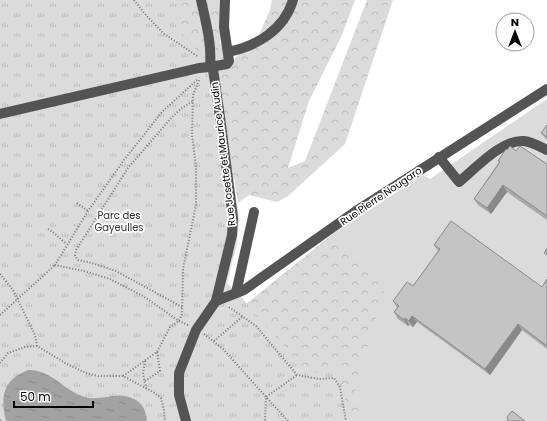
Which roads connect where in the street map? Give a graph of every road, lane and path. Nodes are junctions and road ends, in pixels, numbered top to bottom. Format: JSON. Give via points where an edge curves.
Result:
{"nodes":[{"id":1,"x":134,"y":0,"type":"edge"},
{"id":2,"x":201,"y":0,"type":"edge"},
{"id":3,"x":225,"y":0,"type":"edge"},
{"id":4,"x":293,"y":0,"type":"edge"},
{"id":5,"x":228,"y":52,"type":"junction"},
{"id":6,"x":210,"y":67,"type":"junction"},
{"id":7,"x":200,"y":72,"type":"junction"},
{"id":8,"x":547,"y":89,"type":"edge"},
{"id":9,"x":193,"y":102,"type":"junction"},
{"id":10,"x":0,"y":114,"type":"edge"},
{"id":11,"x":547,"y":150,"type":"edge"},
{"id":12,"x":439,"y":157,"type":"junction"},
{"id":13,"x":77,"y":203,"type":"dead end"},
{"id":14,"x":88,"y":211,"type":"junction"},
{"id":15,"x":254,"y":212,"type":"dead end"},
{"id":16,"x":48,"y":229,"type":"dead end"},
{"id":17,"x":67,"y":244,"type":"junction"},
{"id":18,"x":55,"y":265,"type":"junction"},
{"id":19,"x":0,"y":274,"type":"edge"},
{"id":20,"x":236,"y":293,"type":"junction"},
{"id":21,"x":17,"y":300,"type":"junction"},
{"id":22,"x":216,"y":301,"type":"junction"},
{"id":23,"x":182,"y":308,"type":"junction"},
{"id":24,"x":0,"y":315,"type":"edge"},
{"id":25,"x":243,"y":316,"type":"junction"},
{"id":26,"x":179,"y":321,"type":"junction"},
{"id":27,"x":37,"y":346,"type":"junction"},
{"id":28,"x":157,"y":352,"type":"junction"},
{"id":29,"x":145,"y":361,"type":"junction"},
{"id":30,"x":0,"y":363,"type":"edge"},
{"id":31,"x":297,"y":375,"type":"junction"},
{"id":32,"x":122,"y":376,"type":"junction"},
{"id":33,"x":145,"y":381,"type":"junction"},
{"id":34,"x":146,"y":388,"type":"junction"},
{"id":35,"x":266,"y":398,"type":"junction"},
{"id":36,"x":165,"y":421,"type":"edge"},
{"id":37,"x":186,"y":421,"type":"edge"},
{"id":38,"x":265,"y":421,"type":"edge"},
{"id":39,"x":288,"y":421,"type":"edge"},
{"id":40,"x":346,"y":421,"type":"edge"}],
"edges":[{"from":1,"to":7,"type":"path","via":[[163,33],[196,56]]},
{"from":2,"to":6,"type":"street","name":"Rue Josette et Maurice Audin","via":[[211,54]]},
{"from":3,"to":5,"type":"street","via":[[224,27]]},
{"from":4,"to":5,"type":"street","via":[[284,21],[277,29],[254,44]]},
{"from":5,"to":6,"type":"street","via":[[230,61],[227,64]]},
{"from":6,"to":7,"type":"street"},
{"from":6,"to":22,"type":"street","name":"Rue Josette et Maurice Audin","via":[[213,69],[220,117],[232,218],[232,235]]},
{"from":7,"to":9,"type":"path"},
{"from":7,"to":10,"type":"street"},
{"from":7,"to":14,"type":"path","via":[[162,112]]},
{"from":8,"to":12,"type":"street","name":"Rue Pierre Nougaro"},
{"from":9,"to":23,"type":"path","via":[[196,205],[183,269]]},
{"from":9,"to":23,"type":"path","via":[[172,117],[128,168],[76,250],[75,256],[78,260],[116,271]]},
{"from":11,"to":12,"type":"street","via":[[533,143],[513,142],[497,150],[459,182]]},
{"from":12,"to":20,"type":"street","name":"Rue Pierre Nougaro"},
{"from":13,"to":14,"type":"path"},
{"from":14,"to":17,"type":"path"},
{"from":15,"to":20,"type":"street"},
{"from":16,"to":17,"type":"path"},
{"from":17,"to":18,"type":"path"},
{"from":18,"to":21,"type":"path"},
{"from":18,"to":26,"type":"path","via":[[110,279],[142,296]]},
{"from":19,"to":21,"type":"path"},
{"from":20,"to":22,"type":"street","name":"Rue Pierre Nougaro"},
{"from":21,"to":24,"type":"path"},
{"from":21,"to":27,"type":"path","via":[[36,335]]},
{"from":22,"to":25,"type":"path"},
{"from":22,"to":37,"type":"street","name":"Rue Josette et Maurice Audin","via":[[196,330],[178,373],[179,395]]},
{"from":23,"to":26,"type":"path"},
{"from":25,"to":31,"type":"path","via":[[256,326]]},
{"from":25,"to":35,"type":"path","via":[[214,341]]},
{"from":26,"to":28,"type":"path","via":[[170,326]]},
{"from":27,"to":30,"type":"path","via":[[8,353]]},
{"from":27,"to":32,"type":"path","via":[[86,373]]},
{"from":28,"to":29,"type":"path"},
{"from":28,"to":33,"type":"path","via":[[160,371]]},
{"from":29,"to":32,"type":"path"},
{"from":29,"to":33,"type":"path"},
{"from":31,"to":35,"type":"path"},
{"from":31,"to":40,"type":"path","via":[[319,379],[334,378],[340,387]]},
{"from":32,"to":34,"type":"path"},
{"from":33,"to":34,"type":"path"},
{"from":34,"to":36,"type":"path","via":[[161,398]]},
{"from":35,"to":38,"type":"path"},
{"from":35,"to":39,"type":"path"}]}
